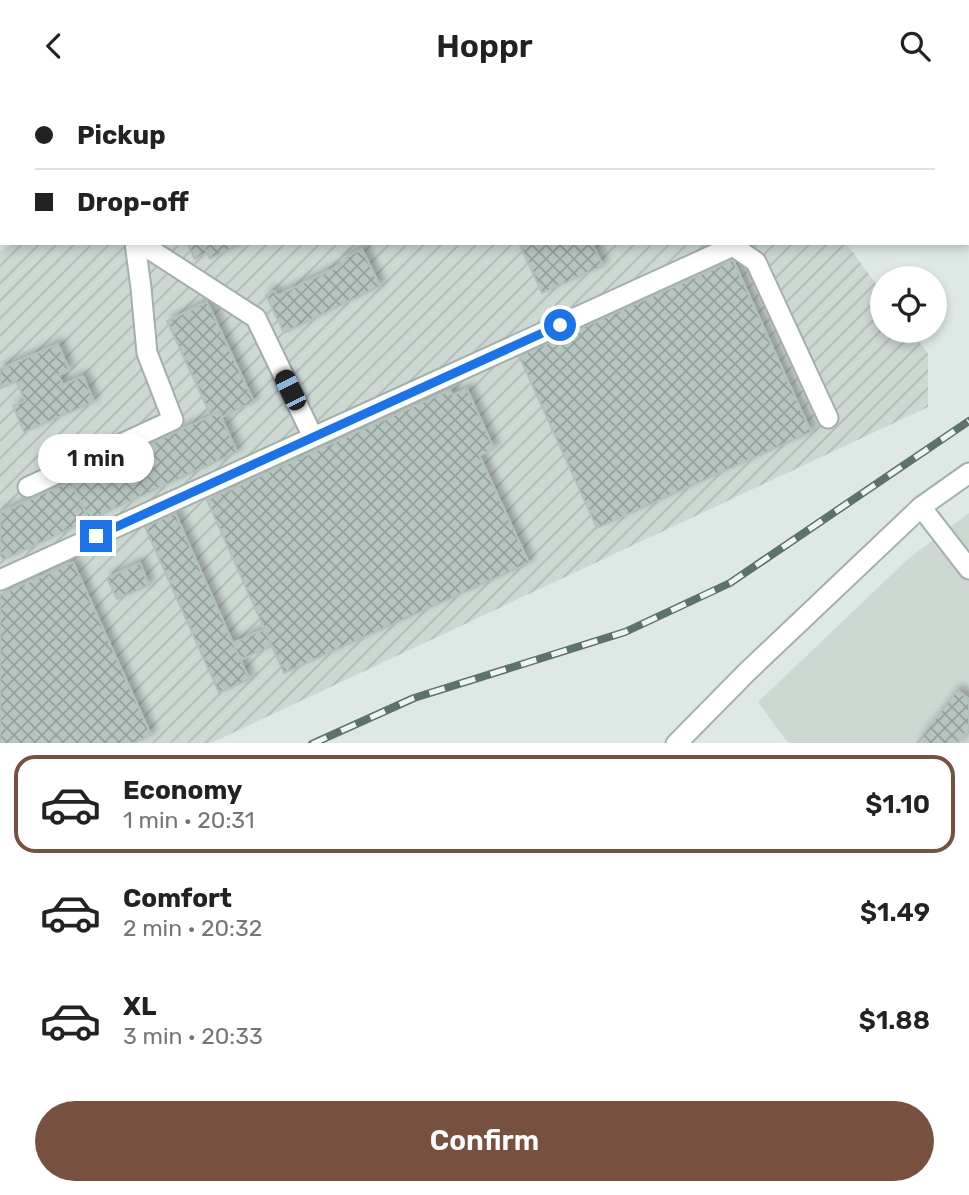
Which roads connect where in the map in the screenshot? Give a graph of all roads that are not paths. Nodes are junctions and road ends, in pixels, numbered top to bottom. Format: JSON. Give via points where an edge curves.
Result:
{"nodes":[{"id":1,"x":137,"y":245,"type":"edge"},
{"id":2,"x":140,"y":245,"type":"edge"},
{"id":3,"x":828,"y":418,"type":"dead end"},
{"id":4,"x":313,"y":437,"type":"junction"},
{"id":5,"x":969,"y":473,"type":"edge"},
{"id":6,"x":28,"y":487,"type":"dead end"},
{"id":7,"x":921,"y":507,"type":"junction"},
{"id":8,"x":969,"y":569,"type":"edge"},
{"id":9,"x":0,"y":580,"type":"edge"},
{"id":10,"x":677,"y":743,"type":"edge"}],
"edges":[{"from":1,"to":6,"type":"lane","via":[[147,353],[173,420]]},
{"from":2,"to":4,"type":"lane","via":[[256,318]]},
{"from":3,"to":4,"type":"lane","via":[[755,262],[733,246]]},
{"from":4,"to":9,"type":"lane"},
{"from":5,"to":7,"type":"lane"},
{"from":7,"to":8,"type":"lane"},
{"from":7,"to":10,"type":"lane"}]}
